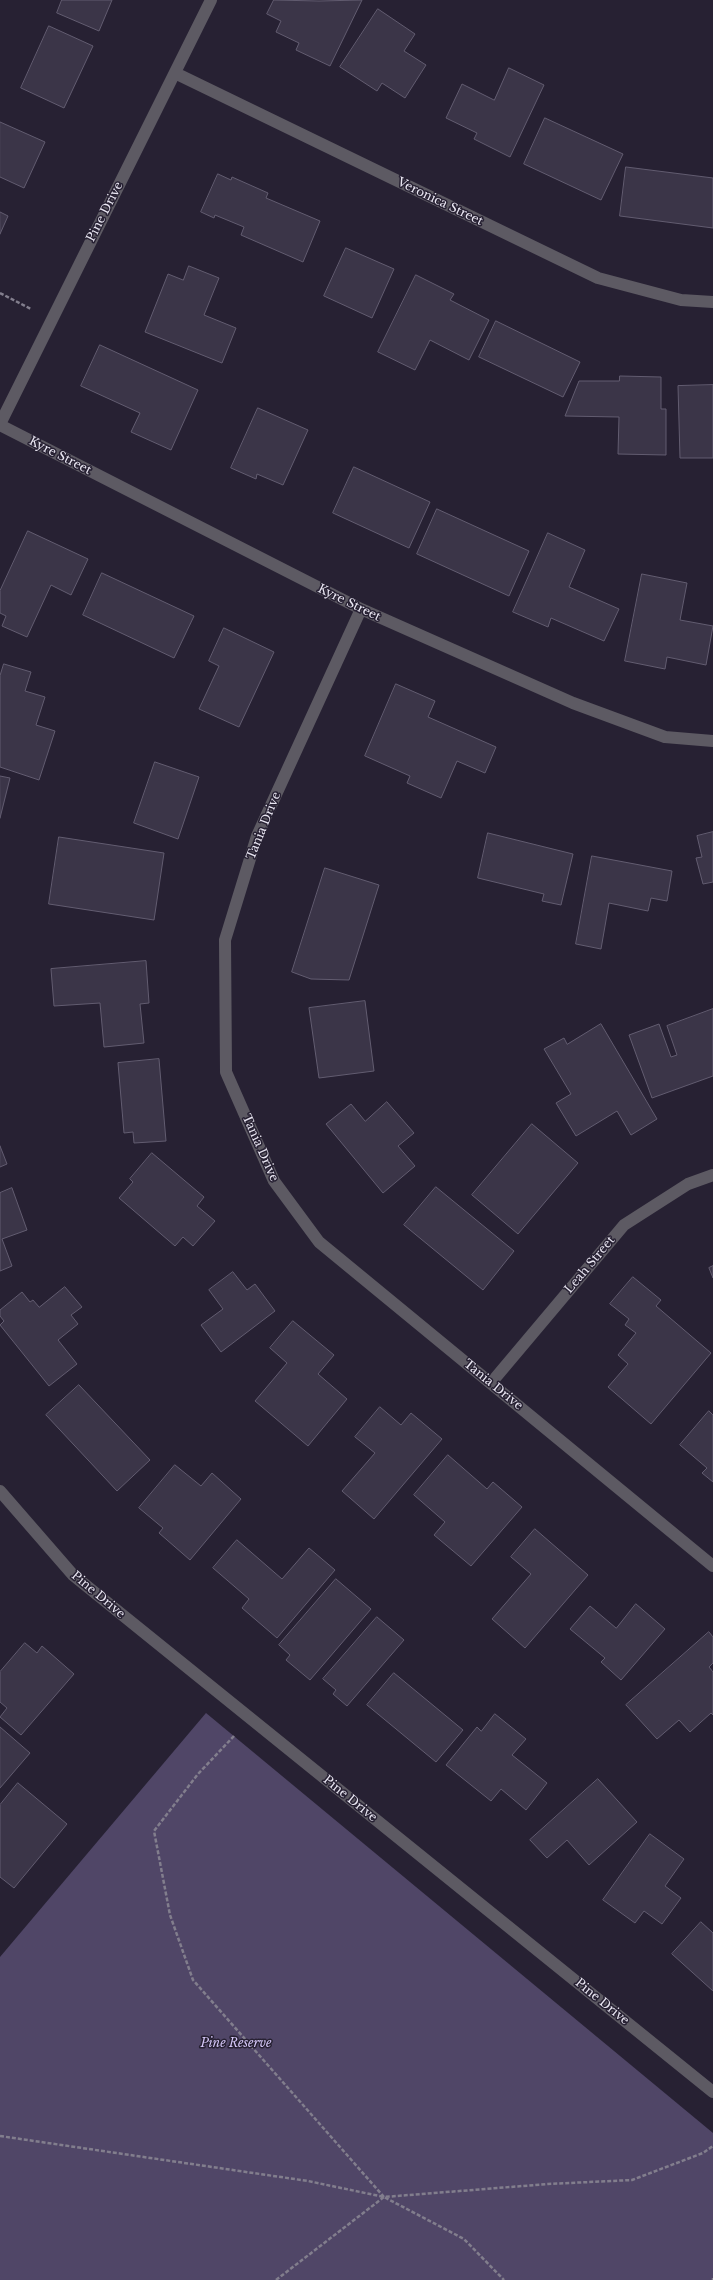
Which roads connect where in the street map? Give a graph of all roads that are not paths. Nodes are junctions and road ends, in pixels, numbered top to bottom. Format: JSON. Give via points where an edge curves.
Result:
{"nodes":[{"id":1,"x":211,"y":0,"type":"edge"},
{"id":2,"x":176,"y":73,"type":"junction"},
{"id":3,"x":713,"y":302,"type":"edge"},
{"id":4,"x":0,"y":424,"type":"edge"},
{"id":5,"x":360,"y":609,"type":"junction"},
{"id":6,"x":713,"y":741,"type":"edge"},
{"id":7,"x":713,"y":1175,"type":"edge"},
{"id":8,"x":490,"y":1383,"type":"junction"},
{"id":9,"x":0,"y":1491,"type":"edge"},
{"id":10,"x":713,"y":1566,"type":"edge"},
{"id":11,"x":713,"y":2092,"type":"edge"}],
"edges":[{"from":1,"to":2,"type":"street","name":"Pine Drive"},
{"from":2,"to":3,"type":"street","name":"Veronica Street","via":[[598,278],[681,300]]},
{"from":2,"to":4,"type":"street","name":"Pine Drive"},
{"from":4,"to":5,"type":"street","name":"Kyre Street"},
{"from":5,"to":6,"type":"street","name":"Kyre Street","via":[[573,703],[665,737]]},
{"from":5,"to":8,"type":"street","name":"Tania Drive","via":[[256,836],[225,940],[226,1072],[274,1181],[319,1242]]},
{"from":7,"to":8,"type":"street","name":"Leah Street","via":[[688,1184],[624,1225]]},
{"from":8,"to":10,"type":"street","name":"Tania Drive"},
{"from":9,"to":11,"type":"street","name":"Pine Drive","via":[[73,1575]]}]}
